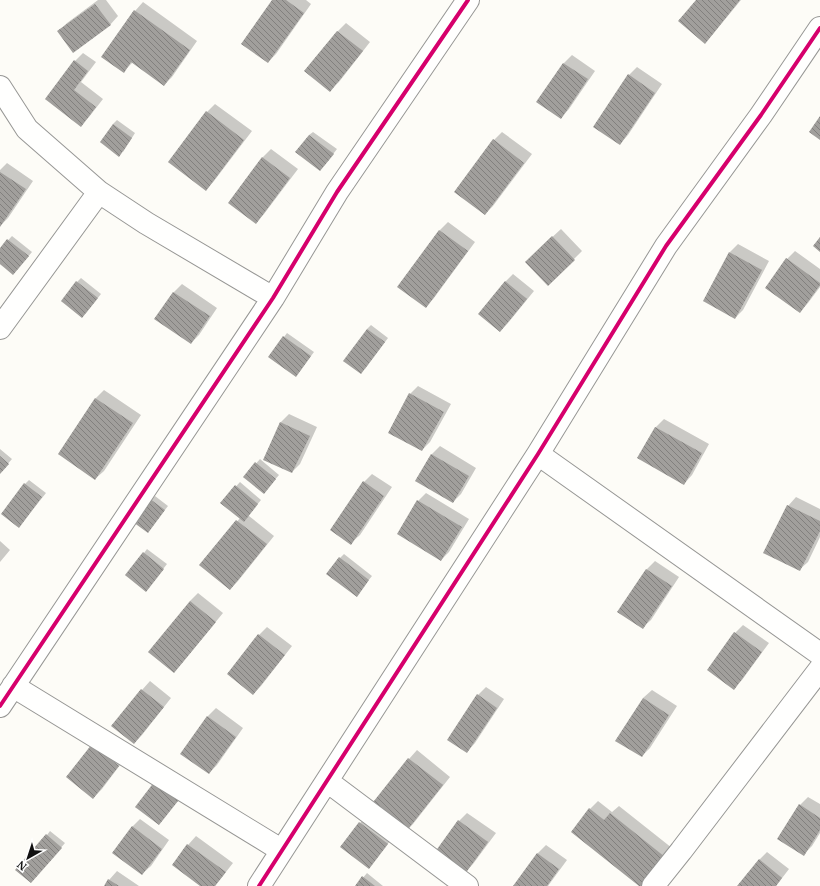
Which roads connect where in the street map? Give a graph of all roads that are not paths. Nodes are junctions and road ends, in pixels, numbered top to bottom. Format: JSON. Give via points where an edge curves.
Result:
{"nodes":[{"id":1,"x":468,"y":0,"type":"edge"},
{"id":2,"x":818,"y":36,"type":"edge"},
{"id":3,"x":0,"y":87,"type":"edge"},
{"id":4,"x":99,"y":192,"type":"junction"},
{"id":5,"x":273,"y":298,"type":"junction"},
{"id":6,"x":0,"y":328,"type":"edge"},
{"id":7,"x":538,"y":454,"type":"junction"},
{"id":8,"x":820,"y":654,"type":"edge"},
{"id":9,"x":820,"y":669,"type":"edge"},
{"id":10,"x":13,"y":686,"type":"junction"},
{"id":11,"x":0,"y":706,"type":"edge"},
{"id":12,"x":327,"y":781,"type":"junction"},
{"id":13,"x":281,"y":850,"type":"junction"},
{"id":14,"x":259,"y":886,"type":"edge"},
{"id":15,"x":467,"y":886,"type":"edge"},
{"id":16,"x":653,"y":886,"type":"edge"}],
"edges":[{"from":1,"to":5,"type":"street","via":[[337,192]]},
{"from":2,"to":7,"type":"street","via":[[666,246]]},
{"from":3,"to":4,"type":"street","via":[[27,129]]},
{"from":4,"to":5,"type":"street","via":[[146,223]]},
{"from":4,"to":6,"type":"street"},
{"from":5,"to":10,"type":"street"},
{"from":7,"to":8,"type":"street"},
{"from":7,"to":12,"type":"street"},
{"from":9,"to":16,"type":"street"},
{"from":10,"to":11,"type":"street"},
{"from":10,"to":13,"type":"street"},
{"from":12,"to":13,"type":"street"},
{"from":12,"to":15,"type":"street"},
{"from":13,"to":14,"type":"street"}]}
